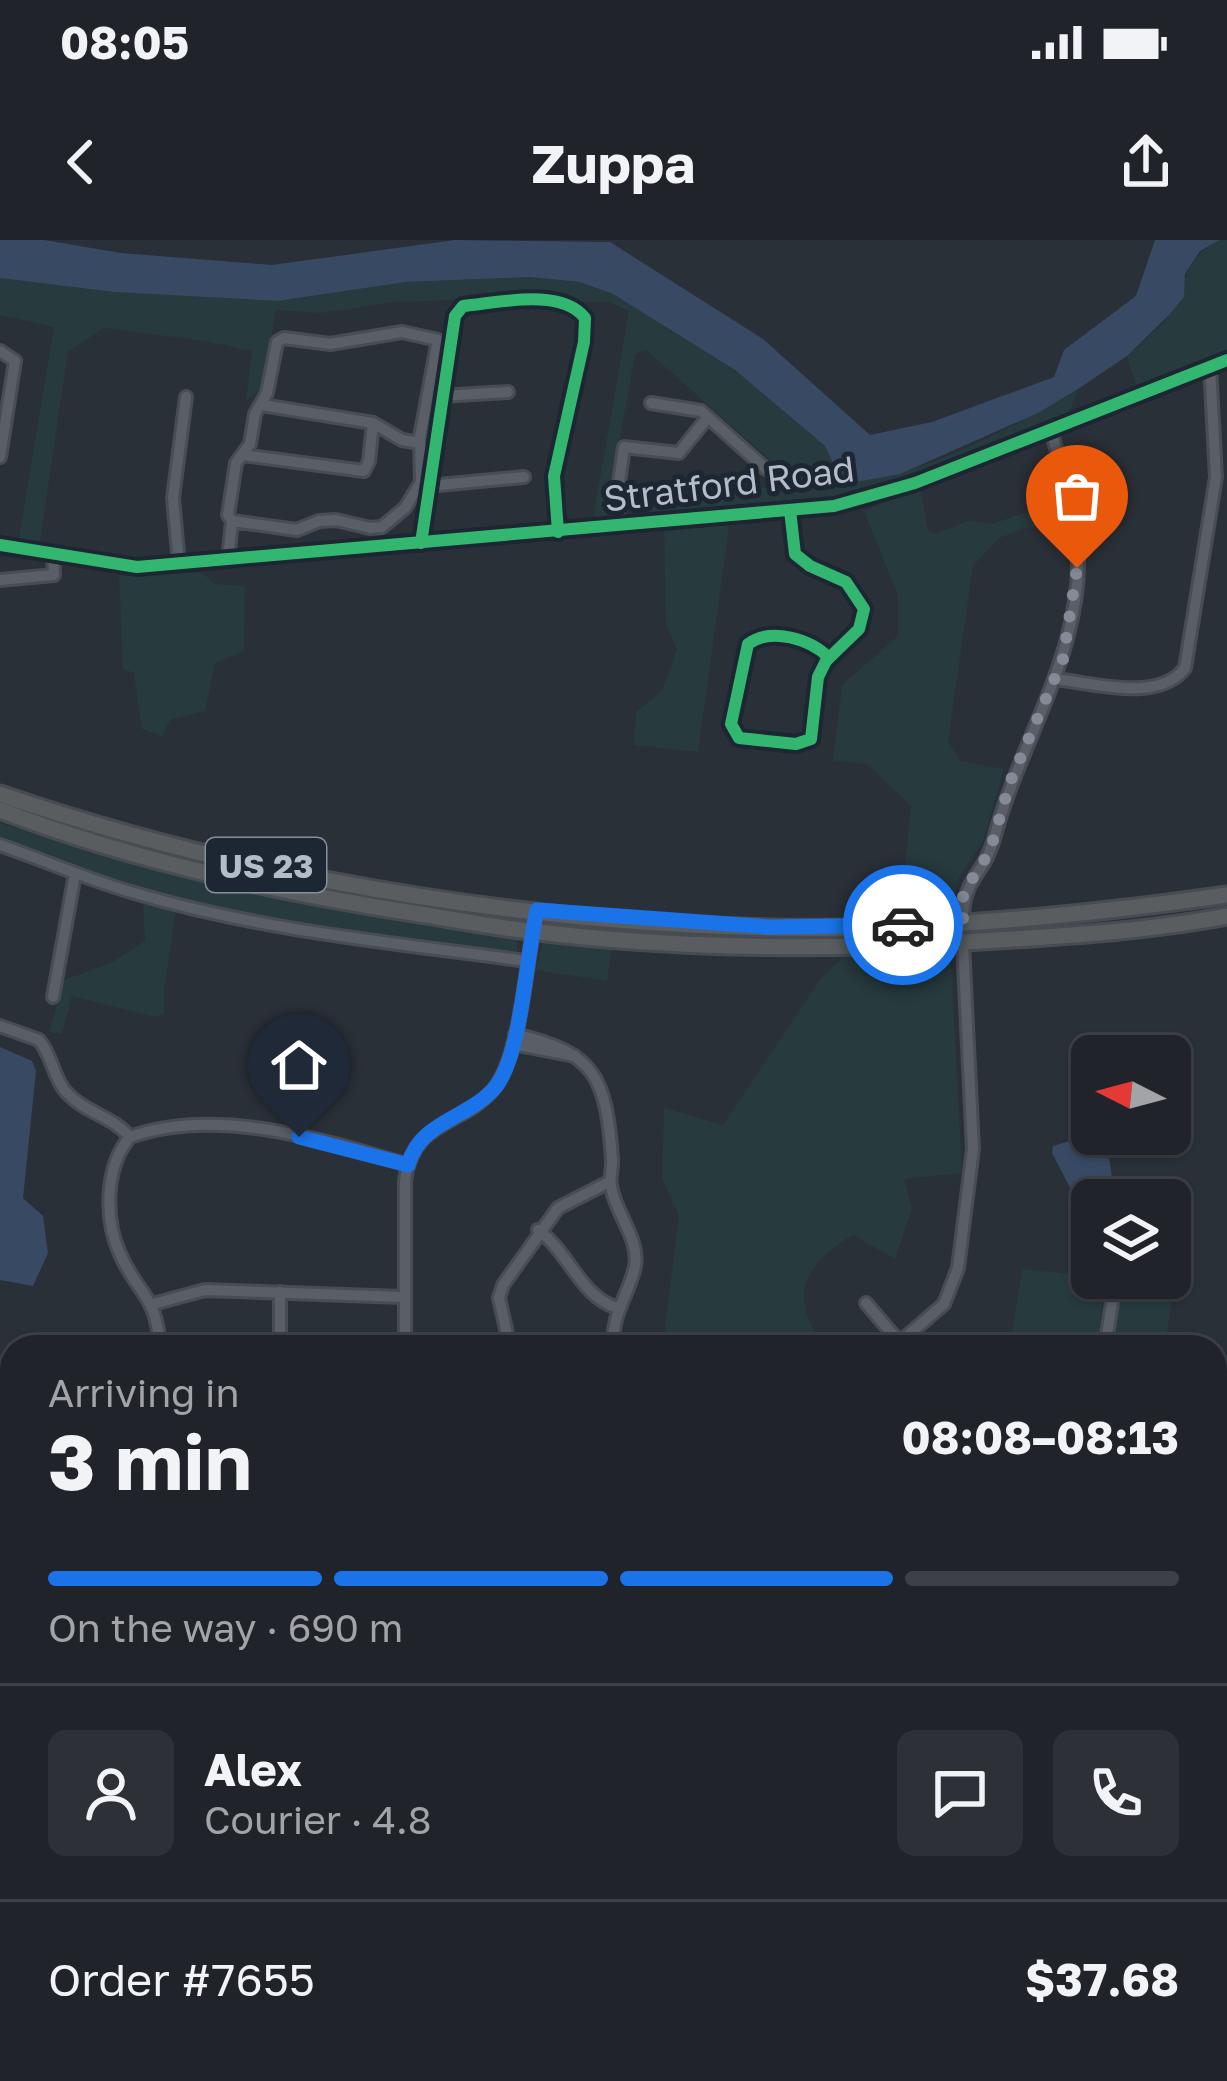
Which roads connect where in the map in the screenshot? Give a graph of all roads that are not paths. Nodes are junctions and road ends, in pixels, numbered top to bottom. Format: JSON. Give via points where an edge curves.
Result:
{"nodes":[{"id":1,"x":0,"y":351,"type":"edge"},
{"id":2,"x":1227,"y":360,"type":"edge"},
{"id":3,"x":1210,"y":366,"type":"junction"},
{"id":4,"x":508,"y":392,"type":"dead end"},
{"id":5,"x":436,"y":395,"type":"junction"},
{"id":6,"x":186,"y":398,"type":"dead end"},
{"id":7,"x":651,"y":404,"type":"dead end"},
{"id":8,"x":262,"y":405,"type":"junction"},
{"id":9,"x":708,"y":417,"type":"junction"},
{"id":10,"x":373,"y":423,"type":"junction"},
{"id":11,"x":1051,"y":430,"type":"junction"},
{"id":12,"x":420,"y":443,"type":"junction"},
{"id":13,"x":243,"y":455,"type":"junction"},
{"id":14,"x":0,"y":458,"type":"edge"},
{"id":15,"x":766,"y":469,"type":"dead end"},
{"id":16,"x":524,"y":477,"type":"dead end"},
{"id":17,"x":428,"y":486,"type":"junction"},
{"id":18,"x":790,"y":511,"type":"junction"},
{"id":19,"x":232,"y":521,"type":"junction"},
{"id":20,"x":619,"y":526,"type":"junction"},
{"id":21,"x":382,"y":527,"type":"junction"},
{"id":22,"x":558,"y":532,"type":"junction"},
{"id":23,"x":421,"y":543,"type":"junction"},
{"id":24,"x":0,"y":545,"type":"edge"},
{"id":25,"x":381,"y":547,"type":"junction"},
{"id":26,"x":53,"y":555,"type":"junction"},
{"id":27,"x":228,"y":560,"type":"junction"},
{"id":28,"x":179,"y":565,"type":"junction"},
{"id":29,"x":0,"y":580,"type":"edge"},
{"id":30,"x":830,"y":658,"type":"junction"},
{"id":31,"x":1055,"y":679,"type":"junction"},
{"id":32,"x":0,"y":794,"type":"edge"},
{"id":33,"x":0,"y":810,"type":"edge"},
{"id":34,"x":0,"y":845,"type":"edge"},
{"id":35,"x":75,"y":874,"type":"junction"},
{"id":36,"x":1227,"y":895,"type":"edge"},
{"id":37,"x":537,"y":910,"type":"junction"},
{"id":38,"x":1070,"y":915,"type":"junction"},
{"id":39,"x":1227,"y":916,"type":"edge"},
{"id":40,"x":631,"y":919,"type":"junction"},
{"id":41,"x":963,"y":923,"type":"junction"},
{"id":42,"x":532,"y":932,"type":"junction"},
{"id":43,"x":630,"y":939,"type":"junction"},
{"id":44,"x":963,"y":942,"type":"junction"},
{"id":45,"x":867,"y":947,"type":"junction"},
{"id":46,"x":526,"y":961,"type":"junction"},
{"id":47,"x":52,"y":998,"type":"dead end"},
{"id":48,"x":0,"y":1026,"type":"edge"},
{"id":49,"x":514,"y":1039,"type":"junction"},
{"id":50,"x":130,"y":1137,"type":"junction"},
{"id":51,"x":408,"y":1165,"type":"junction"},
{"id":52,"x":609,"y":1182,"type":"junction"},
{"id":53,"x":538,"y":1230,"type":"junction"},
{"id":54,"x":280,"y":1292,"type":"junction"},
{"id":55,"x":403,"y":1297,"type":"junction"},
{"id":56,"x":1113,"y":1299,"type":"edge"},
{"id":57,"x":866,"y":1303,"type":"dead end"},
{"id":58,"x":153,"y":1304,"type":"junction"},
{"id":59,"x":618,"y":1309,"type":"junction"},
{"id":60,"x":158,"y":1335,"type":"edge"},
{"id":61,"x":280,"y":1335,"type":"edge"},
{"id":62,"x":405,"y":1335,"type":"edge"},
{"id":63,"x":508,"y":1335,"type":"edge"},
{"id":64,"x":615,"y":1335,"type":"edge"},
{"id":65,"x":894,"y":1335,"type":"edge"},
{"id":66,"x":911,"y":1335,"type":"edge"},
{"id":67,"x":1107,"y":1335,"type":"edge"}],
"edges":[{"from":1,"to":14,"type":"street","via":[[15,361]]},
{"from":2,"to":3,"type":"street","name":"Stratford Road"},
{"from":3,"to":11,"type":"street","name":"Stratford Road"},
{"from":3,"to":31,"type":"street","via":[[1216,477],[1185,668],[1154,687]]},
{"from":4,"to":5,"type":"street"},
{"from":5,"to":8,"type":"street","via":[[439,345],[430,336],[392,333],[330,344],[284,338]]},
{"from":5,"to":12,"type":"street"},
{"from":5,"to":17,"type":"street"},
{"from":5,"to":22,"type":"street","via":[[463,306],[536,300],[575,307],[585,318],[554,476]]},
{"from":6,"to":28,"type":"street","via":[[173,497]]},
{"from":7,"to":9,"type":"street"},
{"from":8,"to":10,"type":"street"},
{"from":8,"to":13,"type":"street"},
{"from":9,"to":15,"type":"street"},
{"from":9,"to":20,"type":"street","via":[[679,453],[624,447]]},
{"from":10,"to":12,"type":"street"},
{"from":10,"to":13,"type":"street","via":[[364,472]]},
{"from":11,"to":18,"type":"street","name":"Stratford Road","via":[[900,489]]},
{"from":11,"to":31,"type":"street","via":[[1078,552]]},
{"from":12,"to":21,"type":"street","via":[[421,482]]},
{"from":13,"to":19,"type":"street"},
{"from":16,"to":17,"type":"street"},
{"from":17,"to":23,"type":"street"},
{"from":18,"to":20,"type":"street","name":"Stratford Road"},
{"from":18,"to":30,"type":"street","via":[[795,554],[846,582],[862,602],[859,629]]},
{"from":19,"to":21,"type":"street","via":[[297,530],[326,520]]},
{"from":19,"to":27,"type":"street"},
{"from":20,"to":22,"type":"street","name":"Stratford Road"},
{"from":21,"to":25,"type":"street"},
{"from":22,"to":23,"type":"street","name":"Stratford Road"},
{"from":23,"to":25,"type":"street","name":"Stratford Road"},
{"from":24,"to":26,"type":"street","name":"Stratford Road"},
{"from":25,"to":27,"type":"street","name":"Stratford Road"},
{"from":26,"to":28,"type":"street","name":"Stratford Road"},
{"from":26,"to":29,"type":"street","via":[[54,575]]},
{"from":27,"to":28,"type":"street","name":"Stratford Road"},
{"from":30,"to":30,"type":"street","via":[[818,677],[811,739],[739,738],[731,724],[748,644],[763,636],[811,642]]},
{"from":31,"to":41,"type":"street","via":[[990,851],[963,893]]},
{"from":32,"to":37,"type":"highway","number":"US 23","via":[[213,854]]},
{"from":33,"to":42,"type":"highway","number":"US 23","via":[[212,875]]},
{"from":34,"to":35,"type":"street"},
{"from":35,"to":46,"type":"street","via":[[292,929]]},
{"from":35,"to":47,"type":"street"},
{"from":36,"to":38,"type":"highway","number":"US 23"},
{"from":37,"to":40,"type":"highway","number":"US 23"},
{"from":37,"to":42,"type":"street"},
{"from":38,"to":41,"type":"highway","number":"US 23"},
{"from":38,"to":44,"type":"highway","via":[[1061,923],[977,932]]},
{"from":39,"to":44,"type":"highway","number":"US 23"},
{"from":40,"to":41,"type":"highway","number":"US 23","via":[[795,927]]},
{"from":40,"to":43,"type":"street"},
{"from":41,"to":45,"type":"highway","via":[[950,933]]},
{"from":42,"to":43,"type":"highway","number":"US 23"},
{"from":42,"to":46,"type":"street"},
{"from":43,"to":45,"type":"highway","number":"US 23"},
{"from":44,"to":45,"type":"highway","number":"US 23"},
{"from":44,"to":66,"type":"street","via":[[973,1149],[958,1268],[944,1304]]},
{"from":46,"to":49,"type":"street"},
{"from":48,"to":50,"type":"street","via":[[39,1040],[68,1094]]},
{"from":49,"to":51,"type":"street","via":[[493,1090],[429,1132]]},
{"from":49,"to":52,"type":"street","via":[[559,1045],[592,1072],[603,1097]]},
{"from":50,"to":51,"type":"street","via":[[203,1123]]},
{"from":50,"to":58,"type":"street","via":[[112,1168],[111,1227]]},
{"from":51,"to":55,"type":"street"},
{"from":52,"to":53,"type":"street","via":[[565,1203]]},
{"from":52,"to":59,"type":"street","via":[[635,1255]]},
{"from":53,"to":59,"type":"street","via":[[598,1302]]},
{"from":53,"to":63,"type":"street","via":[[500,1294]]},
{"from":54,"to":55,"type":"street"},
{"from":54,"to":58,"type":"street","via":[[196,1290]]},
{"from":54,"to":61,"type":"street"},
{"from":55,"to":62,"type":"street"},
{"from":56,"to":67,"type":"street"},
{"from":57,"to":65,"type":"street"},
{"from":58,"to":60,"type":"street"},
{"from":59,"to":64,"type":"street"}]}
